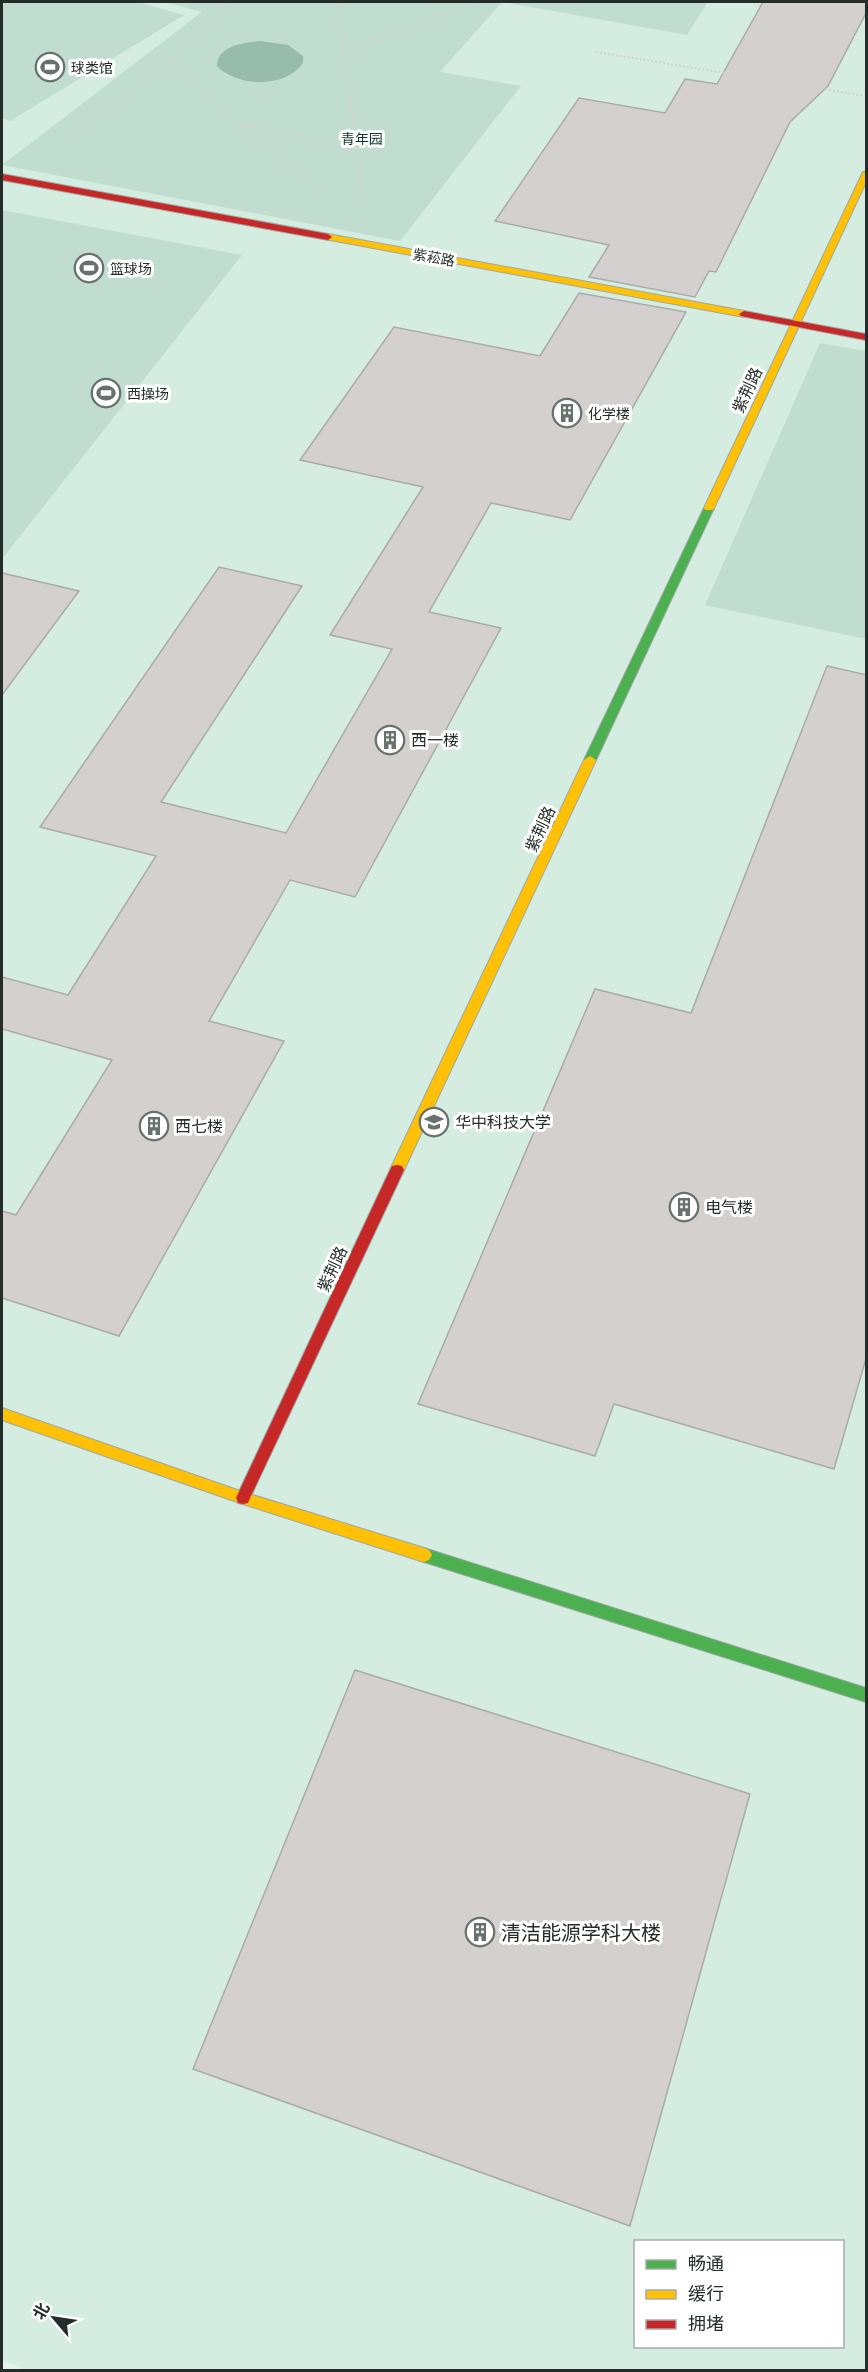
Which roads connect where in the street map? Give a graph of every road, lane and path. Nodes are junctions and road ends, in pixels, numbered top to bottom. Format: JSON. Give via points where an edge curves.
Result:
{"nodes":[{"id":1,"x":209,"y":2,"type":"edge"},
{"id":2,"x":228,"y":2,"type":"edge"},
{"id":3,"x":338,"y":2,"type":"edge"},
{"id":4,"x":475,"y":2,"type":"edge"},
{"id":5,"x":225,"y":6,"type":"junction"},
{"id":6,"x":596,"y":52,"type":"dead end"},
{"id":7,"x":345,"y":54,"type":"junction"},
{"id":8,"x":172,"y":60,"type":"junction"},
{"id":9,"x":867,"y":96,"type":"edge"},
{"id":10,"x":237,"y":123,"type":"junction"},
{"id":11,"x":356,"y":153,"type":"junction"},
{"id":12,"x":867,"y":174,"type":"edge"},
{"id":13,"x":2,"y":177,"type":"edge"},
{"id":14,"x":20,"y":180,"type":"junction"},
{"id":15,"x":367,"y":238,"type":"junction"},
{"id":16,"x":796,"y":324,"type":"junction"},
{"id":17,"x":867,"y":337,"type":"edge"},
{"id":18,"x":2,"y":1414,"type":"edge"},
{"id":19,"x":243,"y":1498,"type":"junction"},
{"id":20,"x":867,"y":1695,"type":"edge"}],
"edges":[{"from":1,"to":5,"type":"path"},
{"from":2,"to":5,"type":"path"},
{"from":3,"to":7,"type":"path"},
{"from":4,"to":7,"type":"path"},
{"from":5,"to":8,"type":"path"},
{"from":6,"to":9,"type":"path"},
{"from":7,"to":11,"type":"path"},
{"from":8,"to":10,"type":"path"},
{"from":8,"to":14,"type":"path"},
{"from":10,"to":11,"type":"path"},
{"from":10,"to":15,"type":"path"},
{"from":11,"to":15,"type":"path"},
{"from":12,"to":16,"type":"street","name":"紫荆路"},
{"from":13,"to":14,"type":"street","name":"紫菘路"},
{"from":14,"to":15,"type":"street","name":"紫菘路"},
{"from":15,"to":16,"type":"street","name":"紫菘路"},
{"from":16,"to":17,"type":"street","name":"紫菘路"},
{"from":16,"to":19,"type":"street","name":"紫荆路"},
{"from":18,"to":19,"type":"street"},
{"from":19,"to":20,"type":"street"}]}
